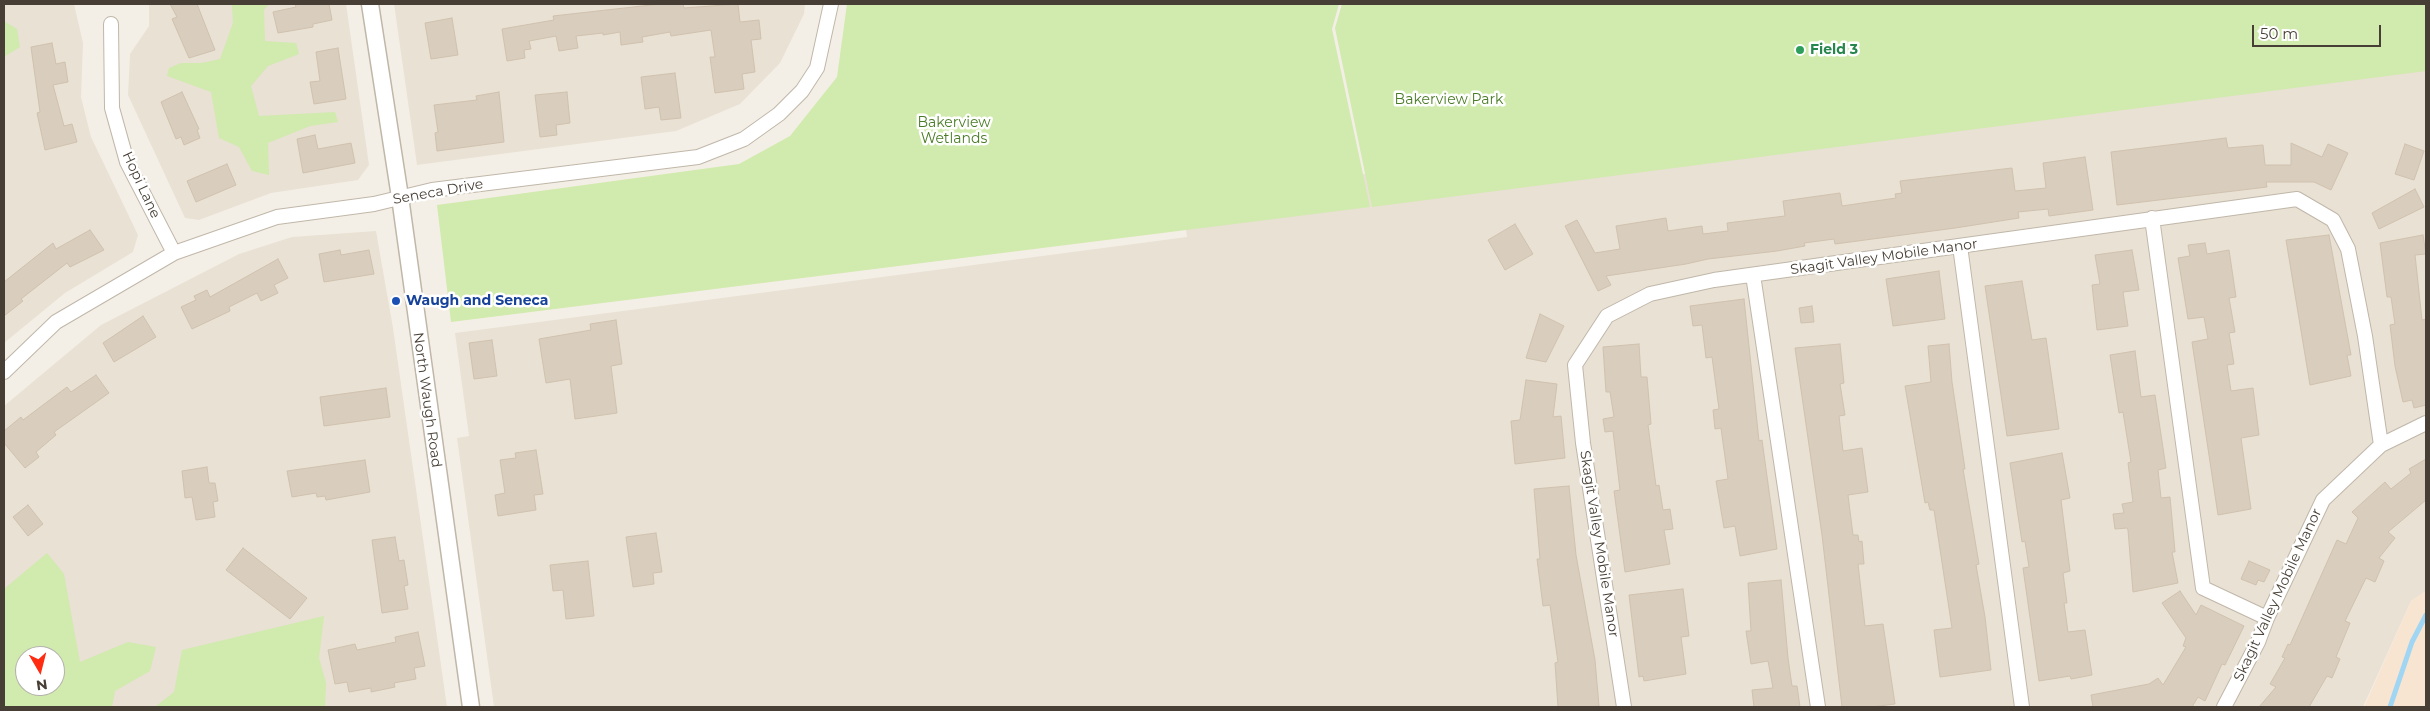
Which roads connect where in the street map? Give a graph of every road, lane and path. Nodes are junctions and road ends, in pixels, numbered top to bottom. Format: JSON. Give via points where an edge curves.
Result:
{"nodes":[{"id":1,"x":370,"y":4,"type":"edge"},
{"id":2,"x":831,"y":4,"type":"edge"},
{"id":3,"x":111,"y":24,"type":"dead end"},
{"id":4,"x":400,"y":198,"type":"junction"},
{"id":5,"x":2152,"y":218,"type":"junction"},
{"id":6,"x":1960,"y":246,"type":"junction"},
{"id":7,"x":174,"y":253,"type":"junction"},
{"id":8,"x":1753,"y":275,"type":"junction"},
{"id":9,"x":4,"y":372,"type":"edge"},
{"id":10,"x":2426,"y":423,"type":"edge"},
{"id":11,"x":2381,"y":445,"type":"junction"},
{"id":12,"x":2267,"y":618,"type":"junction"},
{"id":13,"x":471,"y":707,"type":"edge"},
{"id":14,"x":1624,"y":707,"type":"edge"},
{"id":15,"x":1818,"y":707,"type":"edge"},
{"id":16,"x":2022,"y":707,"type":"edge"},
{"id":17,"x":2224,"y":707,"type":"edge"}],
"edges":[{"from":1,"to":4,"type":"street","name":"North Waugh Road"},
{"from":2,"to":4,"type":"street","name":"Seneca Drive","via":[[817,68],[779,114],[744,139],[698,157],[432,190]]},
{"from":3,"to":7,"type":"street","name":"Hopi Lane","via":[[112,108],[127,162]]},
{"from":4,"to":7,"type":"street","name":"Seneca Drive","via":[[277,217]]},
{"from":4,"to":13,"type":"street","name":"North Waugh Road"},
{"from":5,"to":6,"type":"street","name":"Skagit Valley Mobile Manor"},
{"from":5,"to":11,"type":"street","name":"Skagit Valley Mobile Manor","via":[[2297,198],[2333,220],[2348,249]]},
{"from":5,"to":12,"type":"street","via":[[2203,588]]},
{"from":6,"to":8,"type":"street","name":"Skagit Valley Mobile Manor"},
{"from":6,"to":16,"type":"street"},
{"from":7,"to":9,"type":"street","name":"Seneca Drive","via":[[56,322]]},
{"from":8,"to":14,"type":"street","name":"Skagit Valley Mobile Manor","via":[[1650,294],[1607,316],[1575,365]]},
{"from":8,"to":15,"type":"street"},
{"from":10,"to":11,"type":"street","name":"Skagit Valley Mobile Manor"},
{"from":11,"to":12,"type":"street","name":"Skagit Valley Mobile Manor","via":[[2323,500]]},
{"from":12,"to":17,"type":"street","name":"Skagit Valley Mobile Manor"}]}
